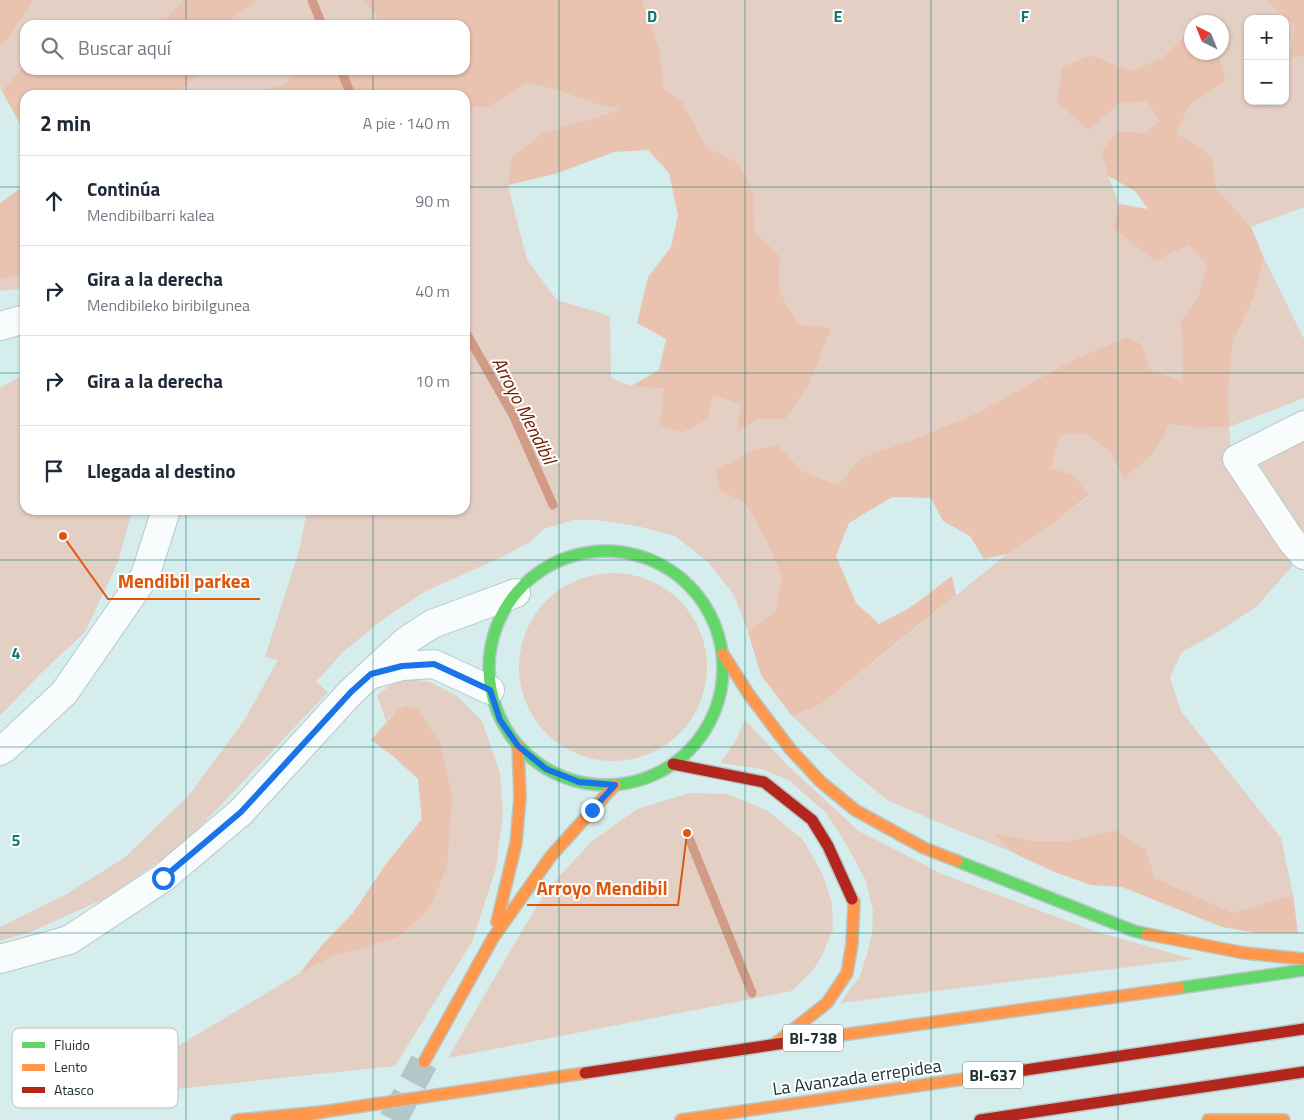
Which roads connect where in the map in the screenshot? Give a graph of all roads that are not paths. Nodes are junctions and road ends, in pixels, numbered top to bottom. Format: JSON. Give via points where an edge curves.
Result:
{"nodes":[{"id":1,"x":20,"y":320,"type":"edge"},
{"id":2,"x":0,"y":326,"type":"edge"},
{"id":3,"x":1304,"y":425,"type":"edge"},
{"id":4,"x":164,"y":515,"type":"edge"},
{"id":5,"x":1304,"y":555,"type":"edge"},
{"id":6,"x":516,"y":593,"type":"junction"},
{"id":7,"x":723,"y":654,"type":"junction"},
{"id":8,"x":371,"y":674,"type":"junction"},
{"id":9,"x":490,"y":690,"type":"junction"},
{"id":10,"x":518,"y":746,"type":"junction"},
{"id":11,"x":0,"y":751,"type":"edge"},
{"id":12,"x":673,"y":764,"type":"junction"},
{"id":13,"x":615,"y":785,"type":"junction"},
{"id":14,"x":493,"y":938,"type":"junction"},
{"id":15,"x":0,"y":959,"type":"edge"},
{"id":16,"x":1304,"y":959,"type":"edge"},
{"id":17,"x":1304,"y":970,"type":"edge"},
{"id":18,"x":1304,"y":1029,"type":"edge"},
{"id":19,"x":776,"y":1044,"type":"junction"},
{"id":20,"x":424,"y":1062,"type":"tunnel mouth"},
{"id":21,"x":1304,"y":1072,"type":"edge"},
{"id":22,"x":322,"y":1112,"type":"junction"},
{"id":23,"x":237,"y":1120,"type":"edge"},
{"id":24,"x":280,"y":1120,"type":"edge"},
{"id":25,"x":681,"y":1120,"type":"edge"},
{"id":26,"x":980,"y":1120,"type":"edge"},
{"id":27,"x":1208,"y":1120,"type":"edge"},
{"id":28,"x":1284,"y":1120,"type":"edge"}],
"edges":[{"from":1,"to":2,"type":"street"},
{"from":3,"to":5,"type":"street","via":[[1237,458]]},
{"from":4,"to":11,"type":"street","via":[[145,576],[64,693]]},
{"from":6,"to":7,"type":"main road","via":[[544,568],[579,554],[617,551],[655,561],[688,583],[712,616]]},
{"from":6,"to":8,"type":"street","via":[[432,624],[406,641]]},
{"from":6,"to":9,"type":"main road","via":[[498,623],[489,656]]},
{"from":7,"to":12,"type":"main road","via":[[722,685],[713,716],[697,743]]},
{"from":7,"to":16,"type":"main road","via":[[791,750],[821,782],[855,810],[924,848],[1134,931],[1244,953]]},
{"from":8,"to":9,"type":"street","via":[[402,666],[434,664]]},
{"from":8,"to":15,"type":"street","via":[[241,812],[163,878],[68,940]]},
{"from":9,"to":10,"type":"main road","via":[[500,720]]},
{"from":10,"to":13,"type":"main road","via":[[546,769],[579,782]]},
{"from":10,"to":14,"type":"main road","via":[[520,797],[516,843]]},
{"from":12,"to":13,"type":"main road","via":[[646,779]]},
{"from":12,"to":19,"type":"main road","via":[[764,782],[812,820],[854,902],[847,973],[827,1002]]},
{"from":13,"to":14,"type":"main road","via":[[551,856]]},
{"from":14,"to":20,"type":"main road"},
{"from":17,"to":19,"type":"main road","number":"BI-738"},
{"from":18,"to":25,"type":"main road","name":"La Avanzada errepidea","number":"BI-637"},
{"from":19,"to":22,"type":"main road","number":"BI-738"},
{"from":21,"to":26,"type":"main road","number":"BI-637"},
{"from":22,"to":23,"type":"main road"},
{"from":22,"to":24,"type":"main road"},
{"from":27,"to":28,"type":"main road"}]}
